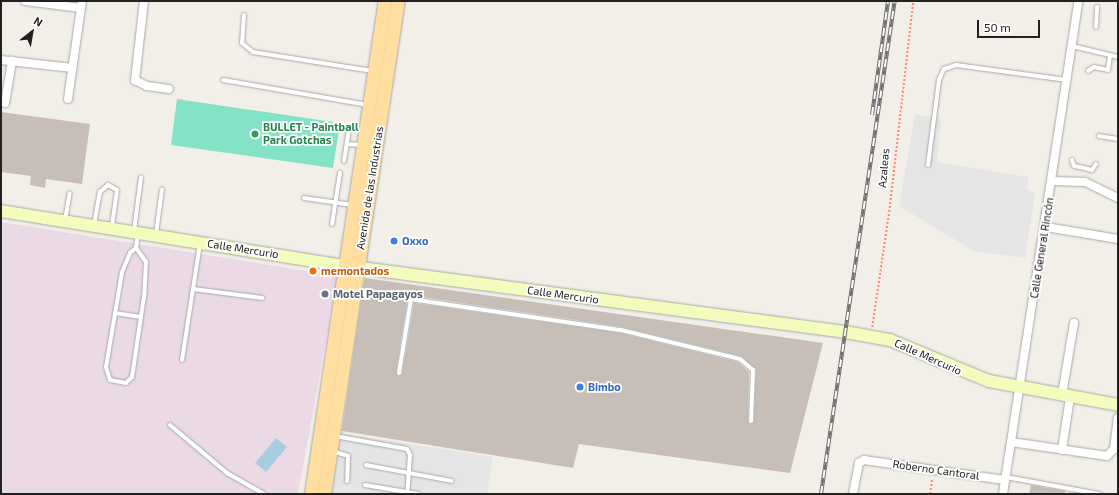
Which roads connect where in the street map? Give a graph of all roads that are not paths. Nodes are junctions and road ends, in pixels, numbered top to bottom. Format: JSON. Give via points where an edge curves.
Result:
{"nodes":[{"id":1,"x":25,"y":1,"type":"edge"},
{"id":2,"x":144,"y":1,"type":"edge"},
{"id":3,"x":385,"y":1,"type":"edge"},
{"id":4,"x":398,"y":1,"type":"edge"},
{"id":5,"x":1078,"y":1,"type":"edge"},
{"id":6,"x":82,"y":5,"type":"edge"},
{"id":7,"x":1097,"y":7,"type":"dead end"},
{"id":8,"x":244,"y":15,"type":"dead end"},
{"id":9,"x":1096,"y":27,"type":"dead end"},
{"id":10,"x":1072,"y":46,"type":"junction"},
{"id":11,"x":1110,"y":55,"type":"junction"},
{"id":12,"x":1118,"y":57,"type":"edge"},
{"id":13,"x":1,"y":60,"type":"edge"},
{"id":14,"x":12,"y":61,"type":"junction"},
{"id":15,"x":73,"y":68,"type":"junction"},
{"id":16,"x":374,"y":71,"type":"junction"},
{"id":17,"x":1088,"y":71,"type":"dead end"},
{"id":18,"x":387,"y":73,"type":"junction"},
{"id":19,"x":223,"y":80,"type":"dead end"},
{"id":20,"x":1067,"y":80,"type":"junction"},
{"id":21,"x":169,"y":88,"type":"dead end"},
{"id":22,"x":68,"y":99,"type":"dead end"},
{"id":23,"x":5,"y":103,"type":"dead end"},
{"id":24,"x":376,"y":106,"type":"junction"},
{"id":25,"x":349,"y":129,"type":"dead end"},
{"id":26,"x":1099,"y":136,"type":"dead end"},
{"id":27,"x":1118,"y":139,"type":"edge"},
{"id":28,"x":347,"y":144,"type":"junction"},
{"id":29,"x":364,"y":145,"type":"junction"},
{"id":30,"x":1072,"y":160,"type":"dead end"},
{"id":31,"x":344,"y":161,"type":"dead end"},
{"id":32,"x":1096,"y":164,"type":"dead end"},
{"id":33,"x":928,"y":165,"type":"dead end"},
{"id":34,"x":340,"y":173,"type":"dead end"},
{"id":35,"x":141,"y":177,"type":"dead end"},
{"id":36,"x":1053,"y":181,"type":"junction"},
{"id":37,"x":162,"y":189,"type":"dead end"},
{"id":38,"x":70,"y":193,"type":"dead end"},
{"id":39,"x":304,"y":198,"type":"dead end"},
{"id":40,"x":1118,"y":198,"type":"edge"},
{"id":41,"x":336,"y":202,"type":"junction"},
{"id":42,"x":355,"y":205,"type":"junction"},
{"id":43,"x":1,"y":211,"type":"edge"},
{"id":44,"x":65,"y":221,"type":"junction"},
{"id":45,"x":332,"y":224,"type":"dead end"},
{"id":46,"x":94,"y":226,"type":"junction"},
{"id":47,"x":1046,"y":227,"type":"junction"},
{"id":48,"x":112,"y":229,"type":"junction"},
{"id":49,"x":136,"y":233,"type":"junction"},
{"id":50,"x":156,"y":236,"type":"junction"},
{"id":51,"x":1118,"y":239,"type":"edge"},
{"id":52,"x":200,"y":243,"type":"junction"},
{"id":53,"x":136,"y":248,"type":"junction"},
{"id":54,"x":352,"y":266,"type":"junction"},
{"id":55,"x":193,"y":289,"type":"junction"},
{"id":56,"x":354,"y":290,"type":"junction"},
{"id":57,"x":262,"y":298,"type":"dead end"},
{"id":58,"x":411,"y":298,"type":"junction"},
{"id":59,"x":346,"y":304,"type":"junction"},
{"id":60,"x":115,"y":313,"type":"junction"},
{"id":61,"x":141,"y":317,"type":"junction"},
{"id":62,"x":1074,"y":323,"type":"dead end"},
{"id":63,"x":182,"y":360,"type":"dead end"},
{"id":64,"x":399,"y":372,"type":"dead end"},
{"id":65,"x":1020,"y":388,"type":"junction"},
{"id":66,"x":1066,"y":396,"type":"junction"},
{"id":67,"x":1118,"y":405,"type":"edge"},
{"id":68,"x":1118,"y":418,"type":"edge"},
{"id":69,"x":751,"y":421,"type":"dead end"},
{"id":70,"x":170,"y":425,"type":"dead end"},
{"id":71,"x":332,"y":435,"type":"junction"},
{"id":72,"x":1011,"y":442,"type":"junction"},
{"id":73,"x":330,"y":450,"type":"junction"},
{"id":74,"x":1062,"y":450,"type":"junction"},
{"id":75,"x":366,"y":465,"type":"dead end"},
{"id":76,"x":409,"y":473,"type":"junction"},
{"id":77,"x":1005,"y":479,"type":"junction"},
{"id":78,"x":347,"y":481,"type":"dead end"},
{"id":79,"x":452,"y":481,"type":"dead end"},
{"id":80,"x":365,"y":485,"type":"dead end"},
{"id":81,"x":407,"y":493,"type":"edge"},
{"id":82,"x":264,"y":494,"type":"edge"},
{"id":83,"x":310,"y":494,"type":"edge"},
{"id":84,"x":324,"y":494,"type":"edge"},
{"id":85,"x":418,"y":494,"type":"edge"},
{"id":86,"x":853,"y":494,"type":"edge"},
{"id":87,"x":1003,"y":494,"type":"edge"},
{"id":88,"x":1100,"y":494,"type":"edge"}],
"edges":[{"from":1,"to":6,"type":"street"},
{"from":2,"to":21,"type":"street","via":[[135,80],[147,86]]},
{"from":3,"to":16,"type":"main road","name":"Avenida de las Industrias"},
{"from":4,"to":18,"type":"main road","name":"Avenida de las Industrias"},
{"from":5,"to":10,"type":"street","name":"Calle General Rincón"},
{"from":6,"to":15,"type":"street"},
{"from":7,"to":9,"type":"lane"},
{"from":8,"to":16,"type":"lane","via":[[242,43],[253,52]]},
{"from":10,"to":11,"type":"lane"},
{"from":10,"to":20,"type":"street","name":"Calle General Rincón"},
{"from":11,"to":12,"type":"lane"},
{"from":11,"to":17,"type":"lane","via":[[1108,70],[1094,68]]},
{"from":13,"to":14,"type":"street"},
{"from":14,"to":15,"type":"street"},
{"from":14,"to":23,"type":"street"},
{"from":15,"to":22,"type":"street"},
{"from":16,"to":18,"type":"lane"},
{"from":16,"to":24,"type":"main road","name":"Avenida de las Industrias"},
{"from":18,"to":24,"type":"main road","name":"Avenida de las Industrias"},
{"from":19,"to":24,"type":"lane"},
{"from":20,"to":33,"type":"lane","via":[[956,65],[944,69],[939,80]]},
{"from":20,"to":36,"type":"street","name":"Calle General Rincón"},
{"from":24,"to":29,"type":"main road","name":"Avenida de las Industrias"},
{"from":24,"to":54,"type":"main road","name":"Avenida de las Industrias"},
{"from":25,"to":28,"type":"lane"},
{"from":26,"to":27,"type":"lane"},
{"from":28,"to":29,"type":"lane"},
{"from":28,"to":31,"type":"lane"},
{"from":29,"to":42,"type":"main road","name":"Avenida de las Industrias"},
{"from":30,"to":32,"type":"lane","via":[[1076,167],[1092,170]]},
{"from":34,"to":41,"type":"lane"},
{"from":35,"to":49,"type":"lane"},
{"from":36,"to":40,"type":"street","via":[[1085,182]]},
{"from":36,"to":47,"type":"street","name":"Calle General Rincón"},
{"from":37,"to":50,"type":"lane"},
{"from":38,"to":44,"type":"lane"},
{"from":39,"to":41,"type":"lane"},
{"from":41,"to":42,"type":"lane"},
{"from":41,"to":45,"type":"lane"},
{"from":42,"to":54,"type":"main road","name":"Avenida de las Industrias"},
{"from":43,"to":44,"type":"main road","name":"Calle Mercurio"},
{"from":44,"to":46,"type":"main road","name":"Calle Mercurio"},
{"from":46,"to":48,"type":"main road","name":"Calle Mercurio"},
{"from":46,"to":48,"type":"lane","via":[[100,192],[108,185],[116,190]]},
{"from":47,"to":51,"type":"street"},
{"from":47,"to":65,"type":"street","name":"Calle General Rincón"},
{"from":48,"to":49,"type":"main road","name":"Calle Mercurio"},
{"from":49,"to":50,"type":"main road","name":"Calle Mercurio"},
{"from":49,"to":53,"type":"lane"},
{"from":50,"to":52,"type":"main road","name":"Calle Mercurio"},
{"from":52,"to":54,"type":"main road","name":"Calle Mercurio"},
{"from":52,"to":55,"type":"lane"},
{"from":53,"to":60,"type":"lane","via":[[126,261]]},
{"from":53,"to":61,"type":"lane","via":[[146,262]]},
{"from":54,"to":56,"type":"main road","name":"Avenida de las Industrias"},
{"from":54,"to":59,"type":"main road","name":"Avenida de las Industrias"},
{"from":54,"to":65,"type":"main road","name":"Calle Mercurio","via":[[870,337],[907,346],[978,378]]},
{"from":55,"to":57,"type":"lane"},
{"from":55,"to":63,"type":"lane"},
{"from":56,"to":58,"type":"lane"},
{"from":56,"to":59,"type":"main road","name":"Avenida de las Industrias"},
{"from":58,"to":64,"type":"lane"},
{"from":58,"to":69,"type":"lane","via":[[633,332],[740,359],[749,364],[754,372]]},
{"from":59,"to":71,"type":"main road","name":"Avenida de las Industrias"},
{"from":59,"to":83,"type":"main road","name":"Avenida de las Industrias"},
{"from":60,"to":61,"type":"lane"},
{"from":60,"to":61,"type":"lane","via":[[106,367],[107,377],[116,382],[126,383],[132,377]]},
{"from":62,"to":66,"type":"street"},
{"from":65,"to":66,"type":"main road","name":"Calle Mercurio"},
{"from":65,"to":72,"type":"street","name":"Calle General Rincón"},
{"from":66,"to":67,"type":"main road","name":"Calle Mercurio"},
{"from":66,"to":74,"type":"street"},
{"from":68,"to":74,"type":"street","via":[[1114,449],[1107,456]]},
{"from":70,"to":82,"type":"lane","via":[[227,473]]},
{"from":71,"to":73,"type":"main road","name":"Avenida de las Industrias"},
{"from":71,"to":76,"type":"lane","via":[[404,447],[410,455]]},
{"from":72,"to":74,"type":"street"},
{"from":72,"to":77,"type":"street","name":"Calle General Rincón"},
{"from":73,"to":78,"type":"lane","via":[[348,456]]},
{"from":73,"to":84,"type":"main road","name":"Avenida de las Industrias"},
{"from":75,"to":76,"type":"lane"},
{"from":76,"to":79,"type":"lane"},
{"from":76,"to":81,"type":"lane"},
{"from":77,"to":86,"type":"street","name":"Roberno Cantoral","via":[[868,460],[859,463]]},
{"from":77,"to":87,"type":"street","name":"Calle General Rincón"},
{"from":77,"to":88,"type":"lane"},
{"from":80,"to":81,"type":"lane"},
{"from":81,"to":85,"type":"lane"}]}
